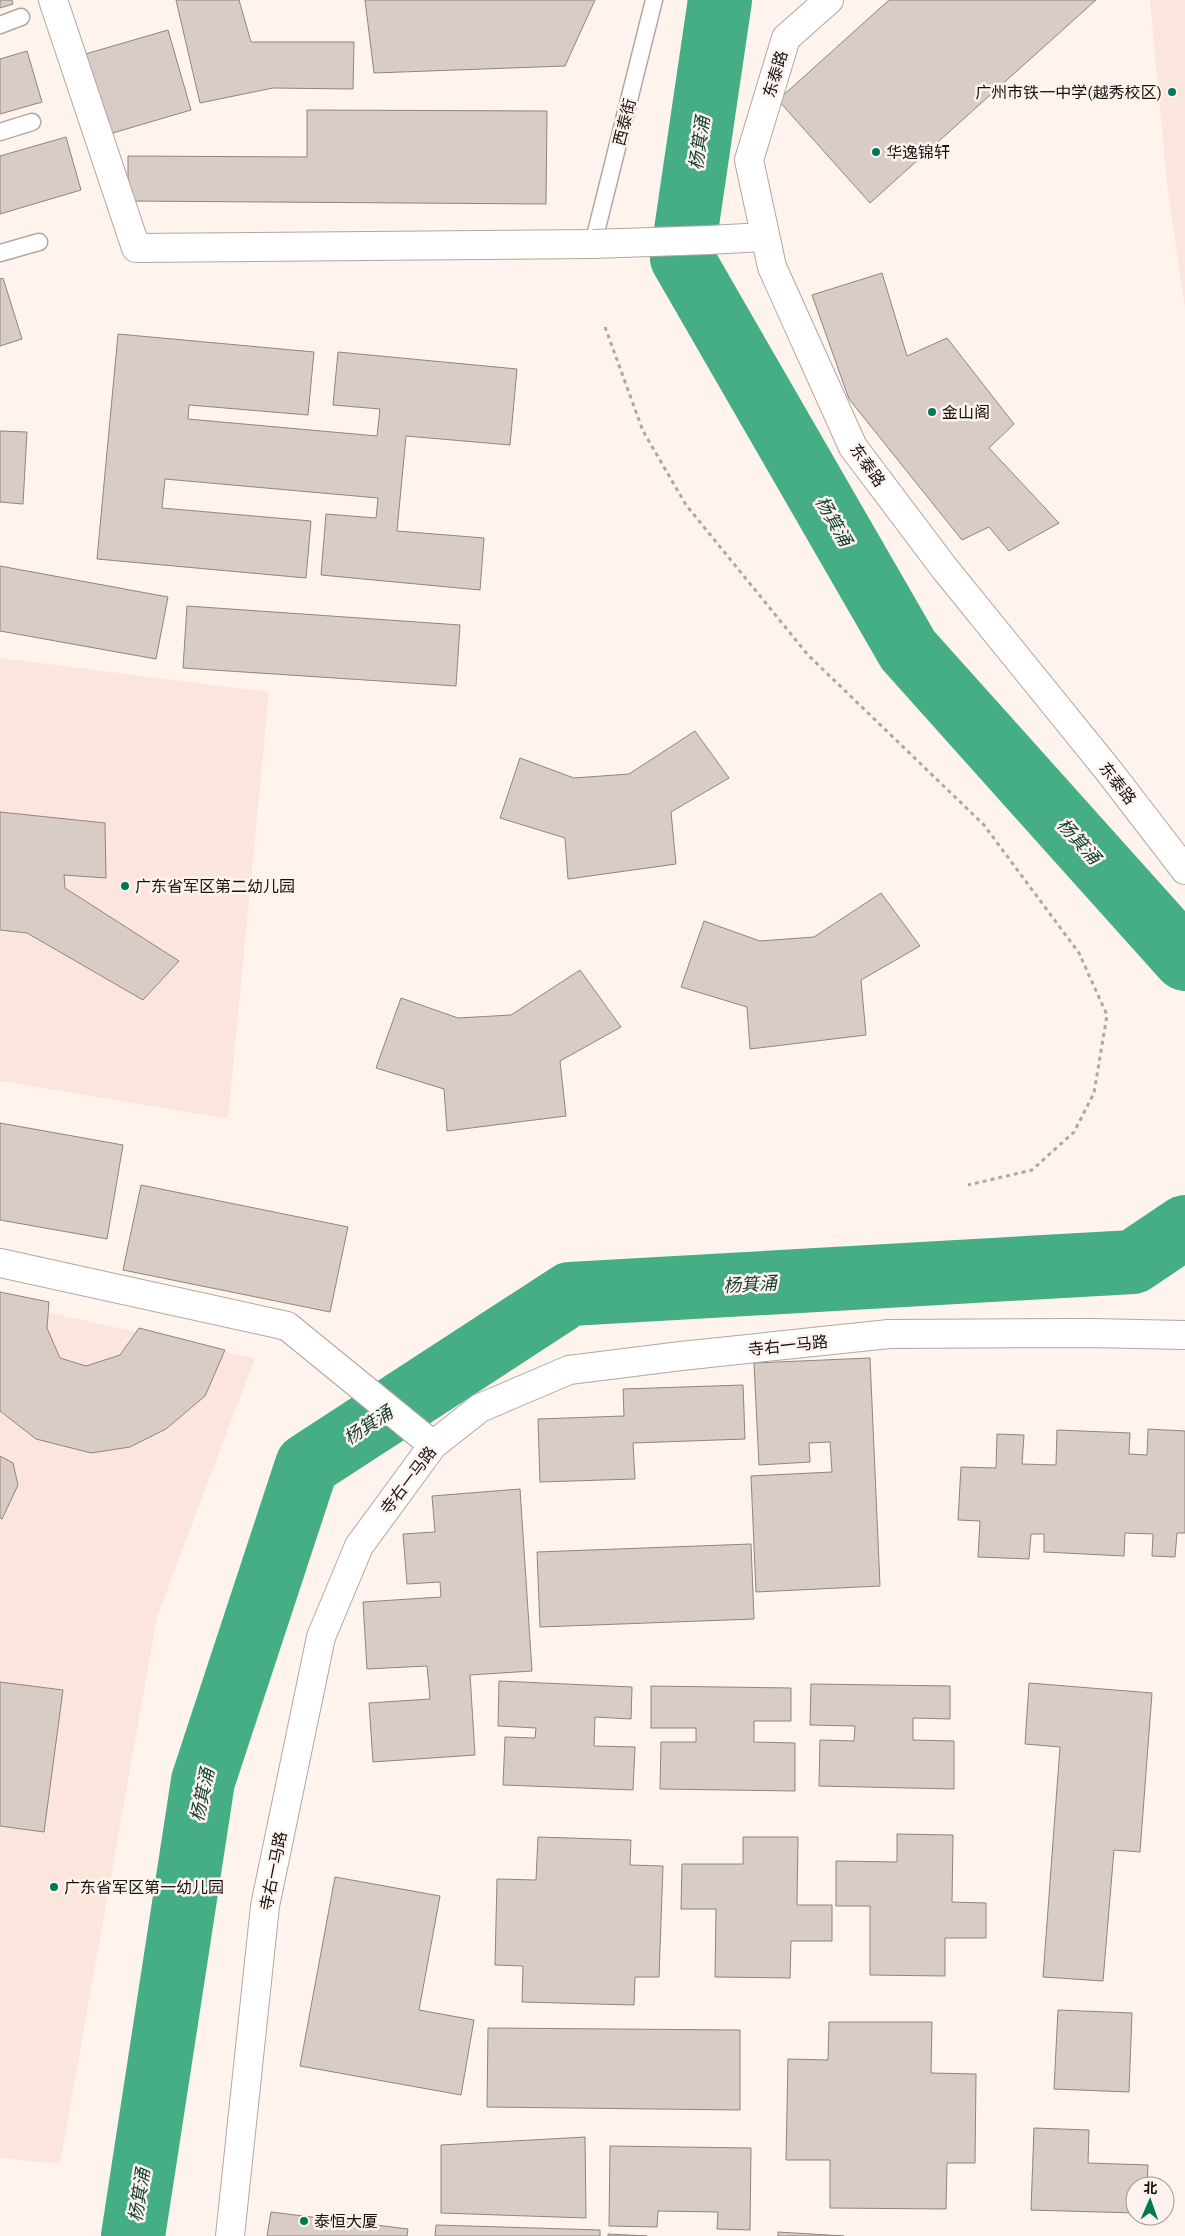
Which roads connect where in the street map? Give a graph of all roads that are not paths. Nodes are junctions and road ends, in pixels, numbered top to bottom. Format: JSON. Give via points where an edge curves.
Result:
{"nodes":[{"id":1,"x":53,"y":0,"type":"edge"},
{"id":2,"x":654,"y":0,"type":"edge"},
{"id":3,"x":829,"y":0,"type":"edge"},
{"id":4,"x":21,"y":17,"type":"dead end"},
{"id":5,"x":0,"y":25,"type":"edge"},
{"id":6,"x":32,"y":122,"type":"dead end"},
{"id":7,"x":0,"y":132,"type":"edge"},
{"id":8,"x":765,"y":238,"type":"junction"},
{"id":9,"x":39,"y":242,"type":"dead end"},
{"id":10,"x":593,"y":244,"type":"junction"},
{"id":11,"x":0,"y":253,"type":"edge"},
{"id":12,"x":1185,"y":870,"type":"edge"},
{"id":13,"x":0,"y":1263,"type":"edge"},
{"id":14,"x":1185,"y":1335,"type":"edge"},
{"id":15,"x":433,"y":1445,"type":"junction"},
{"id":16,"x":230,"y":2236,"type":"edge"}],
"edges":[{"from":1,"to":10,"type":"street","via":[[136,248]]},
{"from":2,"to":10,"type":"lane","name":"西泰街"},
{"from":3,"to":8,"type":"street","name":"东泰路","via":[[786,38],[749,160]]},
{"from":4,"to":5,"type":"lane"},
{"from":6,"to":7,"type":"lane"},
{"from":8,"to":10,"type":"street","bridge":true},
{"from":8,"to":12,"type":"street","name":"东泰路","via":[[772,267],[853,447],[945,569]]},
{"from":9,"to":11,"type":"lane"},
{"from":13,"to":15,"type":"street","via":[[287,1326]]},
{"from":14,"to":15,"type":"street","name":"寺右一马路","via":[[889,1334],[569,1370],[480,1408]]},
{"from":15,"to":16,"type":"street","name":"寺右一马路","via":[[359,1546],[320,1636],[265,1906]]}]}
